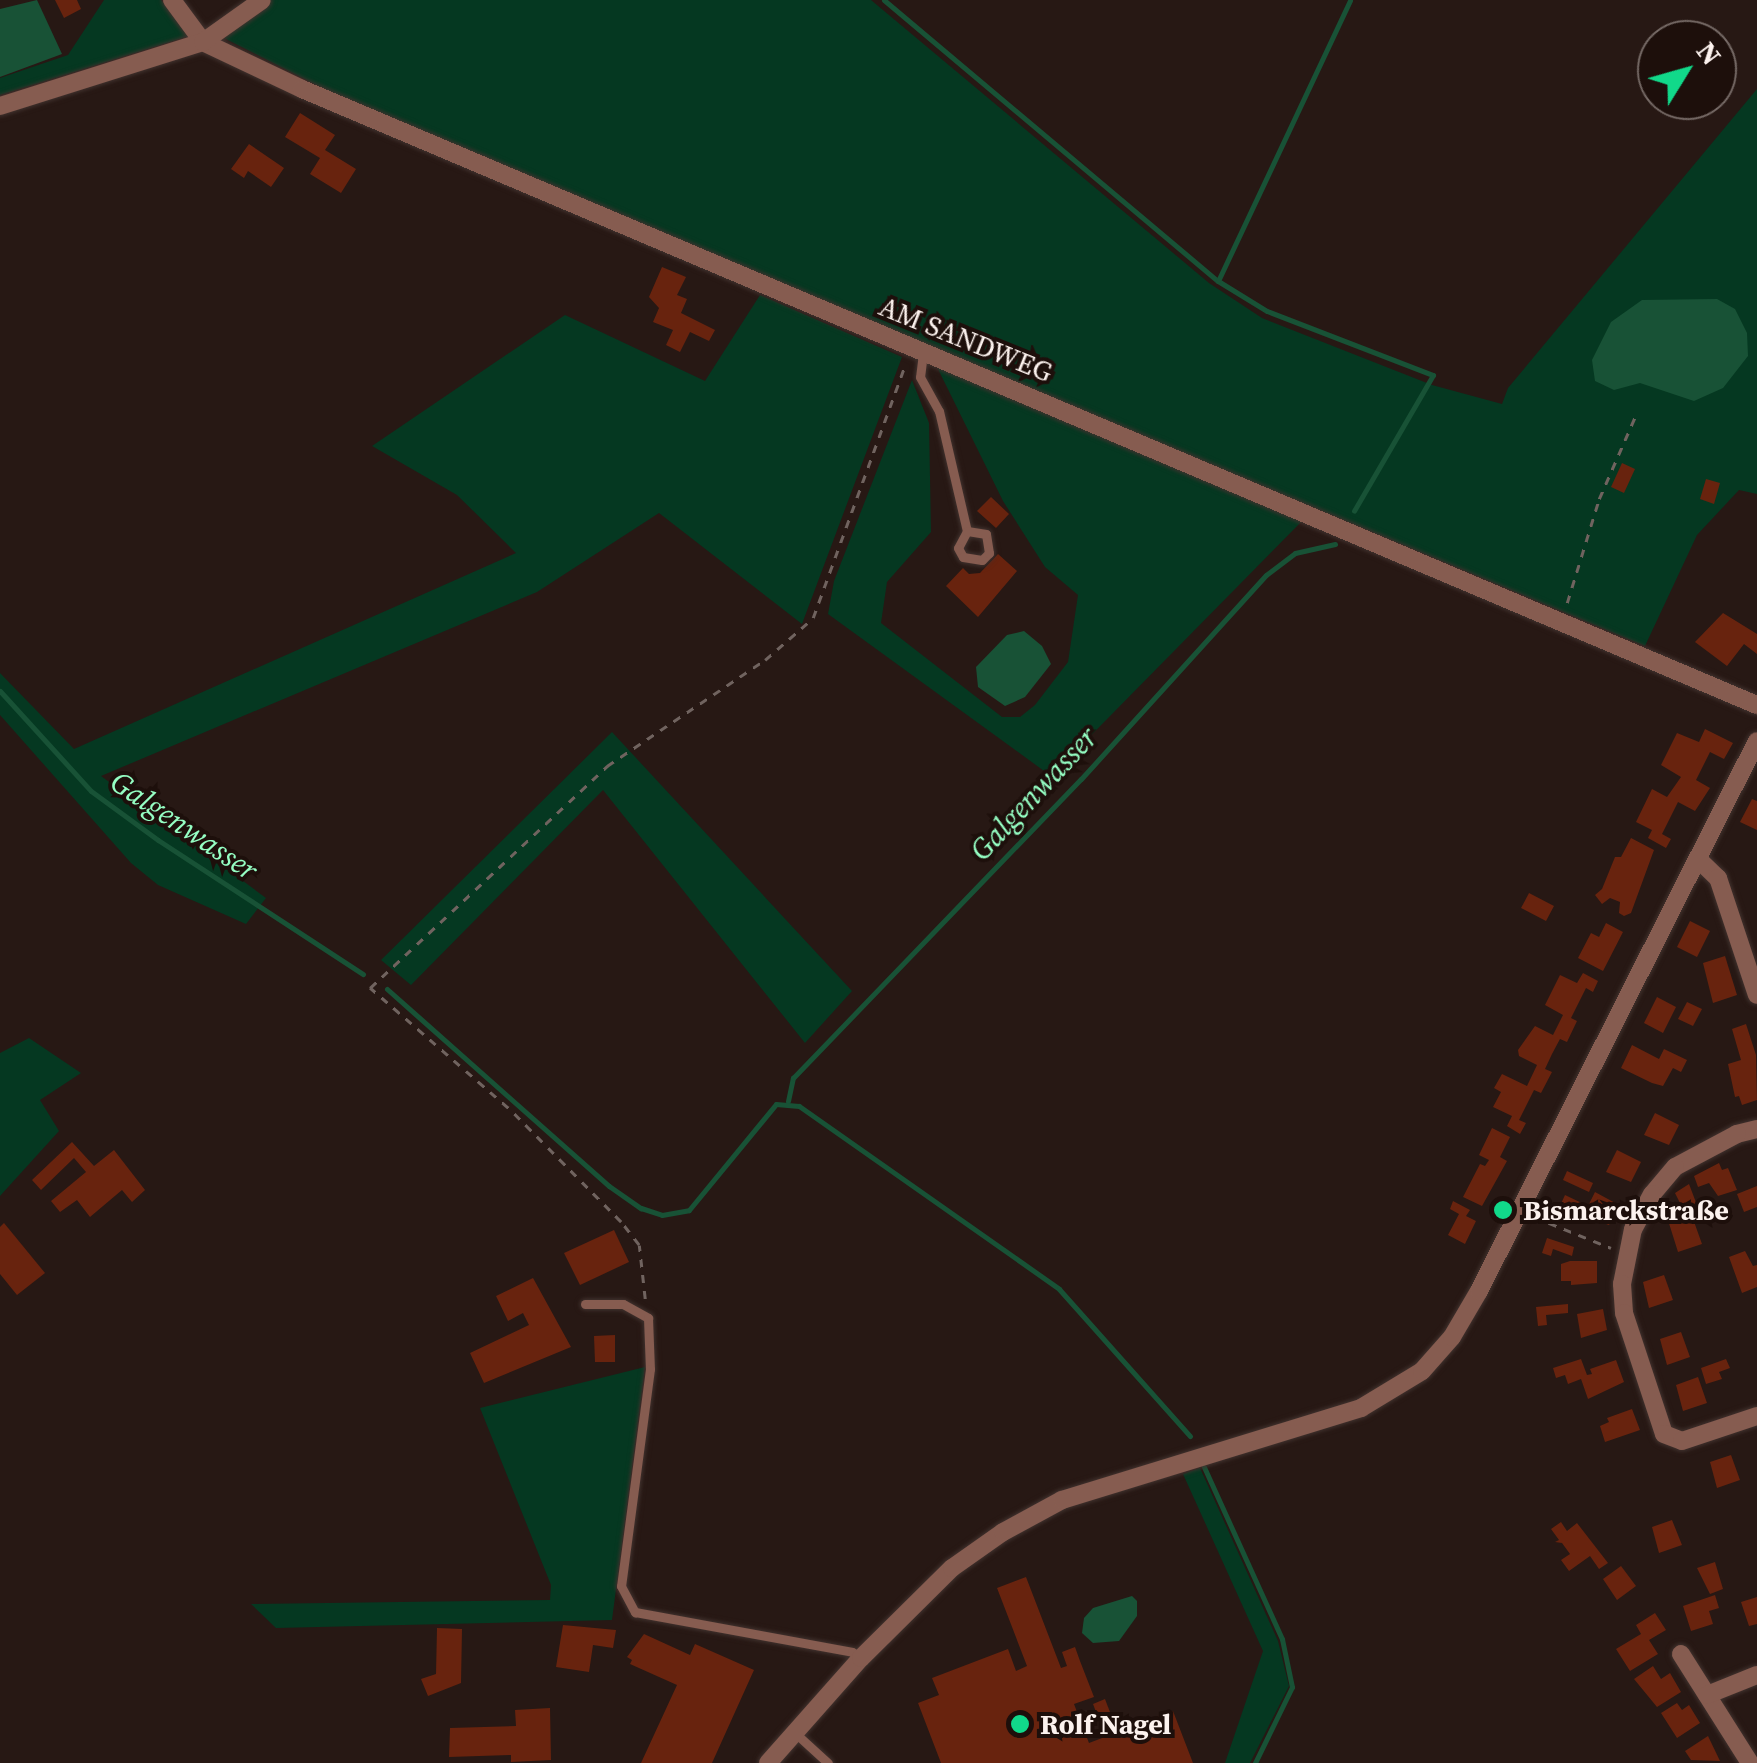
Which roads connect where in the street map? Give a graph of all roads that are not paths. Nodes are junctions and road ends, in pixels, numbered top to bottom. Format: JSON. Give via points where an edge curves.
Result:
{"nodes":[{"id":1,"x":172,"y":0,"type":"edge"},
{"id":2,"x":262,"y":0,"type":"edge"},
{"id":3,"x":204,"y":42,"type":"junction"},
{"id":4,"x":0,"y":106,"type":"edge"},
{"id":5,"x":917,"y":350,"type":"junction"},
{"id":6,"x":967,"y":530,"type":"dead end"},
{"id":7,"x":1757,"y":705,"type":"edge"},
{"id":8,"x":1757,"y":741,"type":"edge"},
{"id":9,"x":1698,"y":859,"type":"junction"},
{"id":10,"x":1757,"y":995,"type":"edge"},
{"id":11,"x":1757,"y":1128,"type":"edge"},
{"id":12,"x":585,"y":1304,"type":"dead end"},
{"id":13,"x":1757,"y":1416,"type":"edge"},
{"id":14,"x":1682,"y":1654,"type":"dead end"},
{"id":15,"x":861,"y":1658,"type":"junction"},
{"id":16,"x":1757,"y":1675,"type":"edge"},
{"id":17,"x":1707,"y":1695,"type":"junction"},
{"id":18,"x":794,"y":1732,"type":"junction"},
{"id":19,"x":768,"y":1763,"type":"edge"},
{"id":20,"x":828,"y":1763,"type":"edge"},
{"id":21,"x":1750,"y":1763,"type":"edge"}],
"edges":[{"from":1,"to":3,"type":"street","name":"AM SANDWEG"},
{"from":2,"to":3,"type":"street"},
{"from":3,"to":4,"type":"street"},
{"from":3,"to":5,"type":"street","name":"AM SANDWEG"},
{"from":5,"to":6,"type":"lane"},
{"from":5,"to":7,"type":"street","name":"AM SANDWEG"},
{"from":8,"to":9,"type":"street"},
{"from":9,"to":10,"type":"street","via":[[1718,878]]},
{"from":9,"to":15,"type":"street","via":[[1452,1337],[1401,1387],[1361,1408],[1062,1500],[952,1568]]},
{"from":11,"to":13,"type":"street","via":[[1674,1167],[1652,1194],[1626,1254],[1624,1313],[1664,1434],[1682,1441]]},
{"from":12,"to":15,"type":"lane","via":[[622,1304],[648,1318],[650,1369],[621,1586],[635,1612]]},
{"from":14,"to":17,"type":"street"},
{"from":15,"to":18,"type":"street"},
{"from":16,"to":17,"type":"street"},
{"from":17,"to":21,"type":"street"},
{"from":18,"to":19,"type":"street"},
{"from":18,"to":20,"type":"lane"}]}
